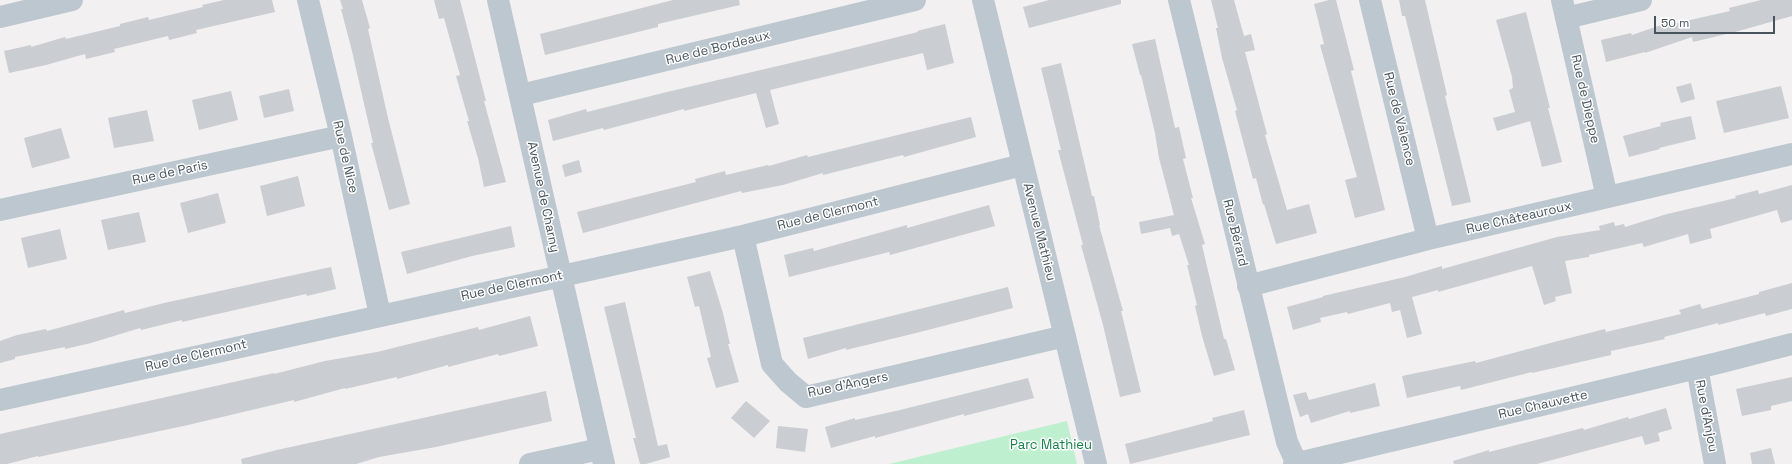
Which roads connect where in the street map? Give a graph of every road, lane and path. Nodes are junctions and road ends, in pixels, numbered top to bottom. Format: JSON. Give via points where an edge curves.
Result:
{"nodes":[{"id":1,"x":72,"y":0,"type":"edge"},
{"id":2,"x":308,"y":0,"type":"edge"},
{"id":3,"x":498,"y":0,"type":"edge"},
{"id":4,"x":915,"y":0,"type":"edge"},
{"id":5,"x":983,"y":0,"type":"edge"},
{"id":6,"x":1179,"y":0,"type":"edge"},
{"id":7,"x":1370,"y":0,"type":"edge"},
{"id":8,"x":1641,"y":0,"type":"edge"},
{"id":9,"x":1564,"y":9,"type":"edge"},
{"id":10,"x":0,"y":16,"type":"edge"},
{"id":11,"x":521,"y":96,"type":"junction"},
{"id":12,"x":341,"y":136,"type":"junction"},
{"id":13,"x":1792,"y":154,"type":"edge"},
{"id":14,"x":1022,"y":165,"type":"junction"},
{"id":15,"x":1607,"y":197,"type":"junction"},
{"id":16,"x":0,"y":210,"type":"edge"},
{"id":17,"x":742,"y":236,"type":"junction"},
{"id":18,"x":1428,"y":239,"type":"junction"},
{"id":19,"x":560,"y":276,"type":"junction"},
{"id":20,"x":1248,"y":286,"type":"junction"},
{"id":21,"x":380,"y":315,"type":"junction"},
{"id":22,"x":1065,"y":336,"type":"junction"},
{"id":23,"x":1792,"y":344,"type":"edge"},
{"id":24,"x":1697,"y":368,"type":"junction"},
{"id":25,"x":0,"y":400,"type":"edge"},
{"id":26,"x":602,"y":456,"type":"edge"},
{"id":27,"x":530,"y":464,"type":"edge"},
{"id":28,"x":1096,"y":464,"type":"edge"},
{"id":29,"x":1296,"y":464,"type":"edge"},
{"id":30,"x":1715,"y":464,"type":"edge"}],
"edges":[{"from":1,"to":10,"type":"street"},
{"from":2,"to":12,"type":"street","name":"Rue de Nice"},
{"from":3,"to":11,"type":"street","name":"Avenue de Charny"},
{"from":4,"to":11,"type":"street","name":"Rue de Bordeaux"},
{"from":5,"to":14,"type":"street","name":"Avenue Mathieu"},
{"from":6,"to":20,"type":"street","name":"Rue Bérard"},
{"from":7,"to":18,"type":"street","name":"Rue de Valence"},
{"from":8,"to":9,"type":"street"},
{"from":9,"to":15,"type":"street","name":"Rue de Dieppe"},
{"from":11,"to":19,"type":"street","name":"Avenue de Charny"},
{"from":12,"to":16,"type":"street","name":"Rue de Paris"},
{"from":12,"to":21,"type":"street","name":"Rue de Nice"},
{"from":13,"to":15,"type":"street","name":"Rue Châteauroux"},
{"from":14,"to":17,"type":"street","name":"Rue de Clermont"},
{"from":14,"to":22,"type":"street","name":"Avenue Mathieu"},
{"from":15,"to":18,"type":"street","name":"Rue Châteauroux"},
{"from":17,"to":19,"type":"street","name":"Rue de Clermont"},
{"from":17,"to":22,"type":"street","name":"Rue d'Angers","via":[[772,364],[806,397]]},
{"from":18,"to":20,"type":"street","name":"Rue Châteauroux"},
{"from":19,"to":21,"type":"street","name":"Rue de Clermont"},
{"from":19,"to":26,"type":"street","name":"Avenue de Charny"},
{"from":20,"to":29,"type":"street","name":"Rue Bérard","via":[[1287,442]]},
{"from":21,"to":25,"type":"street","name":"Rue de Clermont"},
{"from":22,"to":28,"type":"street","name":"Avenue Mathieu"},
{"from":23,"to":24,"type":"street","name":"Rue Chauvette"},
{"from":24,"to":29,"type":"street","name":"Rue Chauvette"},
{"from":24,"to":30,"type":"street","name":"Rue d'Anjou"},
{"from":26,"to":27,"type":"street"}]}
